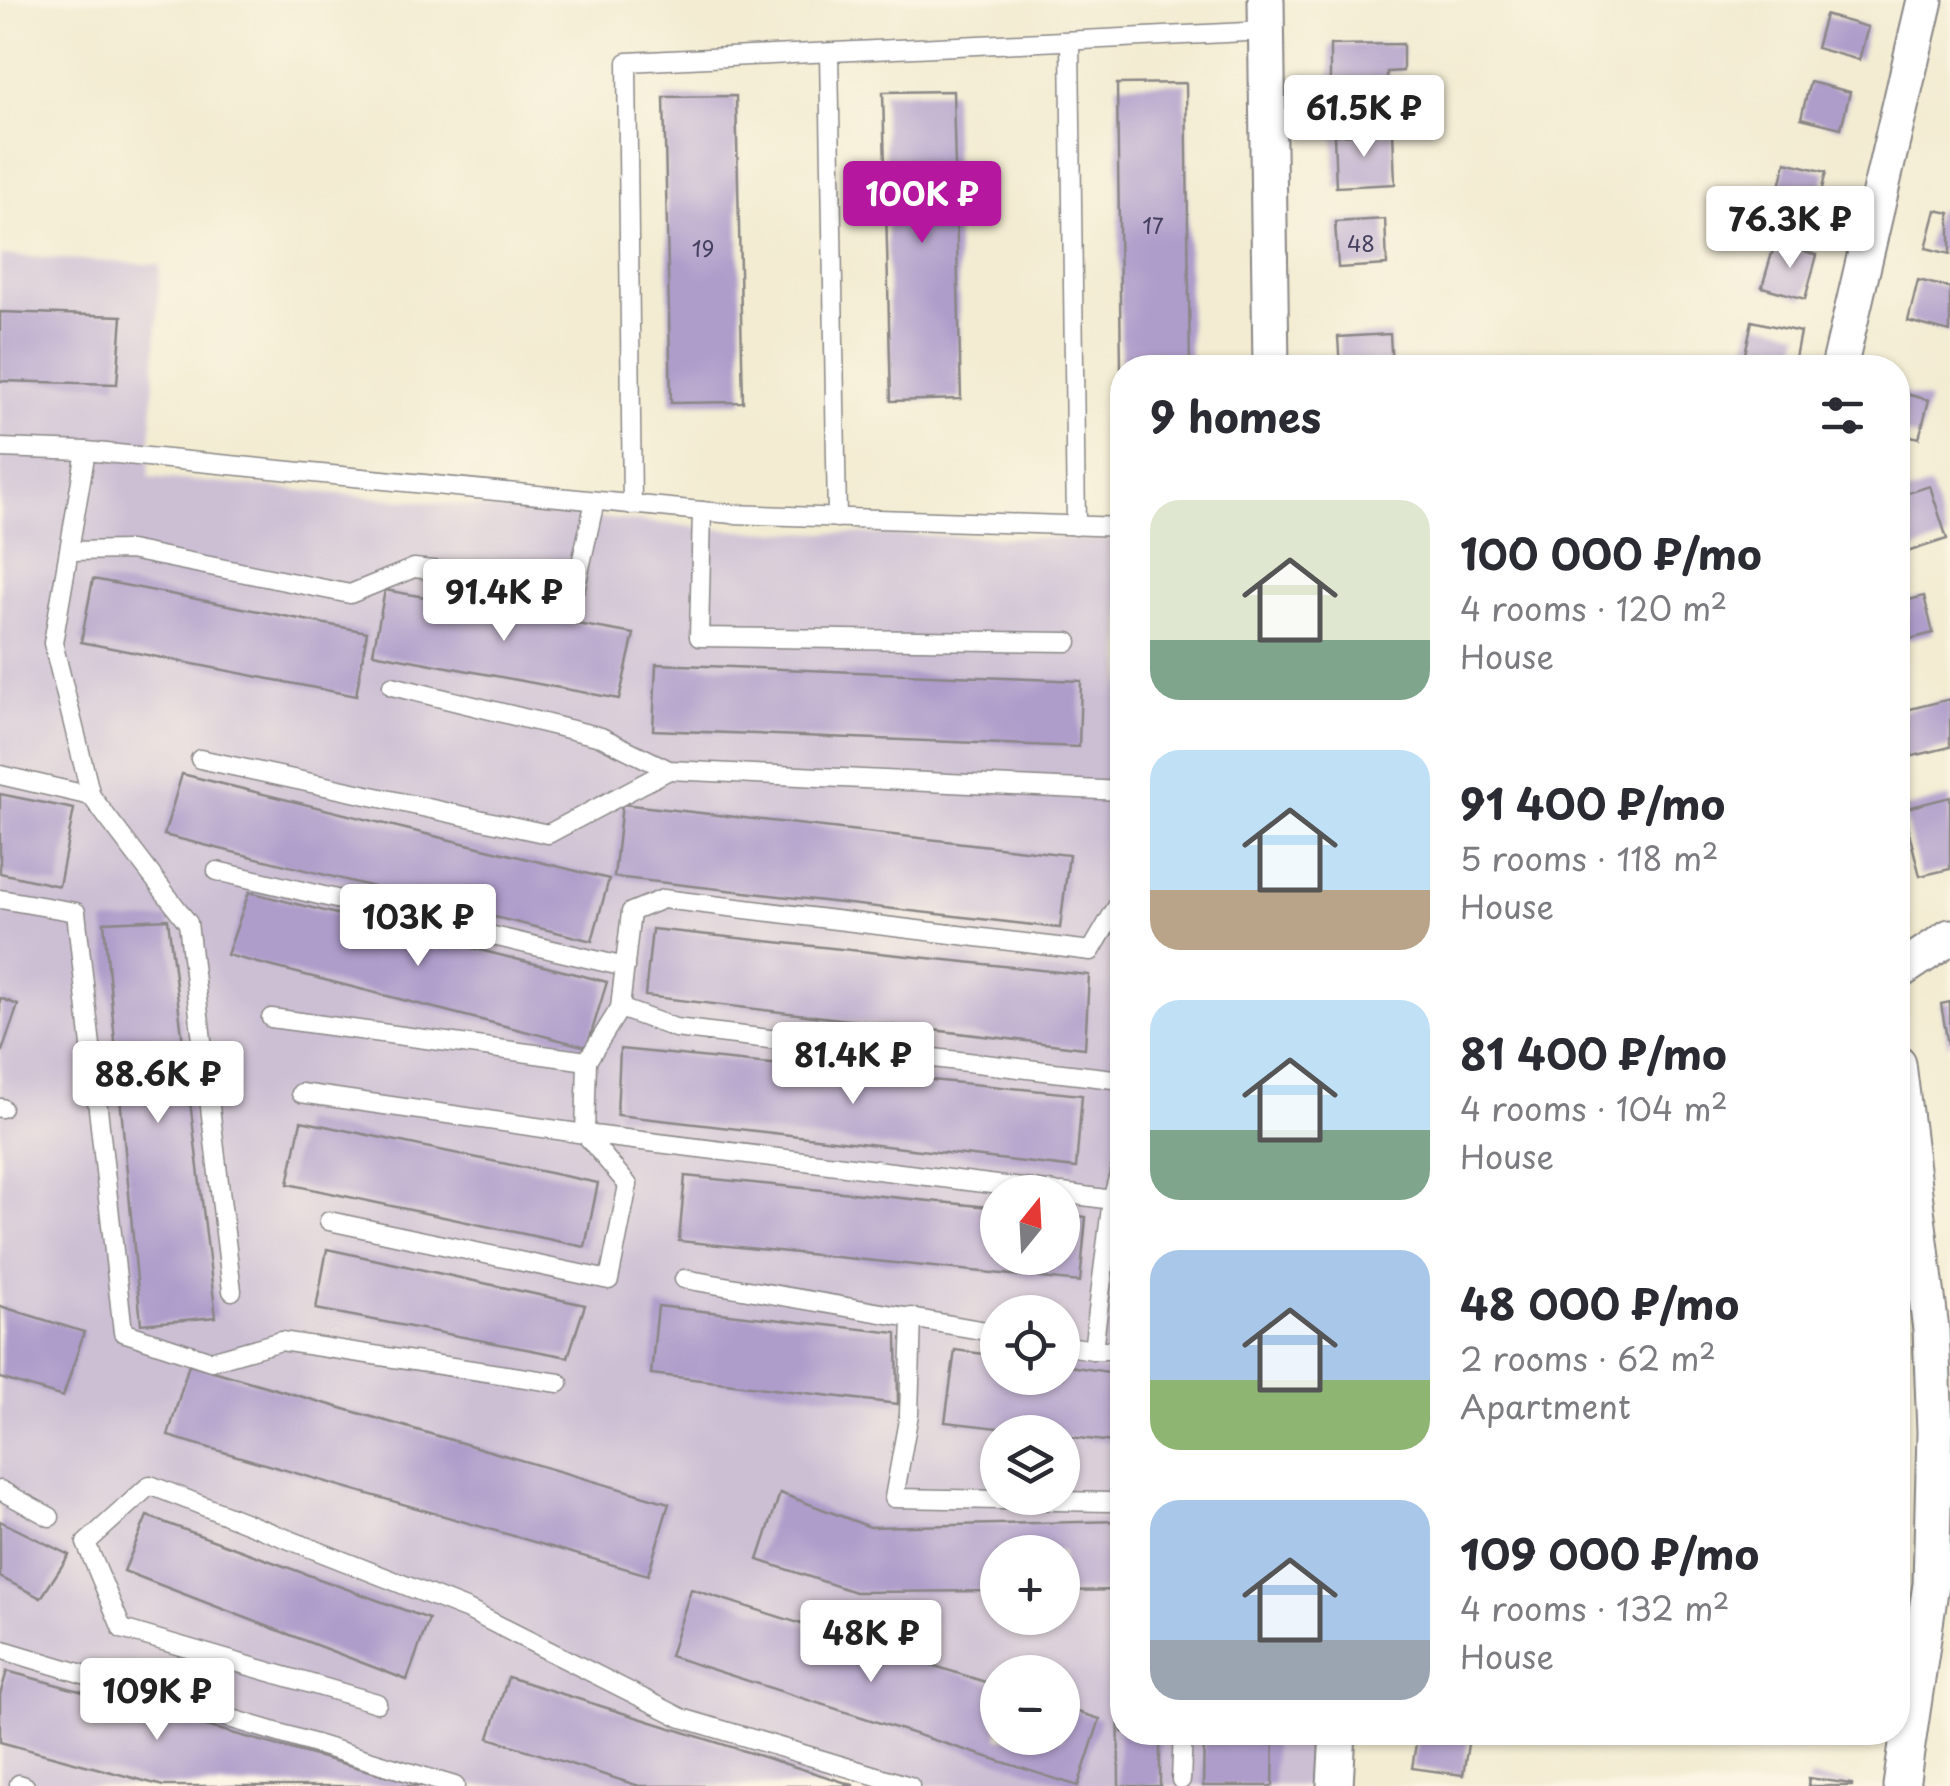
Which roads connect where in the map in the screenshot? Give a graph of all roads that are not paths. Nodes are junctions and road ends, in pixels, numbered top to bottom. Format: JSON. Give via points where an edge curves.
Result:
{"nodes":[{"id":1,"x":1924,"y":0,"type":"edge"},
{"id":2,"x":1266,"y":16,"type":"edge"},
{"id":3,"x":1070,"y":41,"type":"junction"},
{"id":4,"x":828,"y":52,"type":"junction"},
{"id":5,"x":1271,"y":355,"type":"edge"},
{"id":6,"x":1842,"y":355,"type":"edge"},
{"id":7,"x":0,"y":448,"type":"edge"},
{"id":8,"x":86,"y":451,"type":"junction"},
{"id":9,"x":595,"y":501,"type":"junction"},
{"id":10,"x":632,"y":504,"type":"junction"},
{"id":11,"x":702,"y":512,"type":"junction"},
{"id":12,"x":837,"y":518,"type":"junction"},
{"id":13,"x":1076,"y":526,"type":"junction"},
{"id":14,"x":1110,"y":527,"type":"edge"},
{"id":15,"x":69,"y":551,"type":"junction"},
{"id":16,"x":1068,"y":642,"type":"dead end"},
{"id":17,"x":392,"y":686,"type":"dead end"},
{"id":18,"x":200,"y":759,"type":"dead end"},
{"id":19,"x":669,"y":770,"type":"junction"},
{"id":20,"x":0,"y":774,"type":"edge"},
{"id":21,"x":1110,"y":790,"type":"edge"},
{"id":22,"x":91,"y":796,"type":"junction"},
{"id":23,"x":217,"y":871,"type":"dead end"},
{"id":24,"x":0,"y":898,"type":"edge"},
{"id":25,"x":1110,"y":919,"type":"edge"},
{"id":26,"x":1950,"y":937,"type":"edge"},
{"id":27,"x":1910,"y":964,"type":"edge"},
{"id":28,"x":625,"y":967,"type":"junction"},
{"id":29,"x":620,"y":1008,"type":"junction"},
{"id":30,"x":272,"y":1018,"type":"dead end"},
{"id":31,"x":587,"y":1061,"type":"junction"},
{"id":32,"x":1110,"y":1079,"type":"edge"},
{"id":33,"x":300,"y":1093,"type":"dead end"},
{"id":34,"x":585,"y":1134,"type":"junction"},
{"id":35,"x":1910,"y":1161,"type":"edge"},
{"id":36,"x":980,"y":1183,"type":"edge"},
{"id":37,"x":1080,"y":1196,"type":"edge"},
{"id":38,"x":1110,"y":1200,"type":"edge"},
{"id":39,"x":1110,"y":1216,"type":"edge"},
{"id":40,"x":329,"y":1221,"type":"dead end"},
{"id":41,"x":684,"y":1279,"type":"dead end"},
{"id":42,"x":232,"y":1291,"type":"dead end"},
{"id":43,"x":912,"y":1317,"type":"junction"},
{"id":44,"x":980,"y":1330,"type":"edge"},
{"id":45,"x":1080,"y":1348,"type":"edge"},
{"id":46,"x":1093,"y":1350,"type":"junction"},
{"id":47,"x":1110,"y":1350,"type":"edge"},
{"id":48,"x":559,"y":1383,"type":"dead end"},
{"id":49,"x":0,"y":1490,"type":"edge"},
{"id":50,"x":1110,"y":1502,"type":"dead end"},
{"id":51,"x":50,"y":1516,"type":"dead end"},
{"id":52,"x":0,"y":1648,"type":"edge"},
{"id":53,"x":377,"y":1703,"type":"dead end"},
{"id":54,"x":1910,"y":1730,"type":"edge"},
{"id":55,"x":1182,"y":1745,"type":"edge"},
{"id":56,"x":1337,"y":1745,"type":"edge"},
{"id":57,"x":1908,"y":1745,"type":"edge"},
{"id":58,"x":1181,"y":1780,"type":"dead end"},
{"id":59,"x":455,"y":1786,"type":"edge"},
{"id":60,"x":910,"y":1786,"type":"edge"},
{"id":61,"x":1335,"y":1786,"type":"edge"},
{"id":62,"x":1902,"y":1786,"type":"edge"}],
"edges":[{"from":1,"to":6,"type":"street"},
{"from":2,"to":3,"type":"lane"},
{"from":2,"to":5,"type":"street"},
{"from":3,"to":4,"type":"lane"},
{"from":3,"to":13,"type":"lane"},
{"from":4,"to":10,"type":"lane","via":[[627,62]]},
{"from":4,"to":12,"type":"lane"},
{"from":7,"to":8,"type":"lane"},
{"from":8,"to":9,"type":"lane"},
{"from":8,"to":15,"type":"lane"},
{"from":9,"to":10,"type":"lane"},
{"from":9,"to":15,"type":"lane","via":[[576,586],[414,568],[350,594],[130,550]]},
{"from":10,"to":11,"type":"lane"},
{"from":11,"to":12,"type":"lane"},
{"from":11,"to":16,"type":"lane","via":[[700,638]]},
{"from":12,"to":13,"type":"lane"},
{"from":13,"to":14,"type":"lane"},
{"from":15,"to":22,"type":"lane","via":[[53,643]]},
{"from":17,"to":19,"type":"lane","via":[[601,737]]},
{"from":18,"to":19,"type":"lane","via":[[548,834]]},
{"from":19,"to":21,"type":"lane"},
{"from":20,"to":22,"type":"lane"},
{"from":22,"to":42,"type":"lane","via":[[188,922]]},
{"from":23,"to":28,"type":"lane"},
{"from":24,"to":48,"type":"lane","via":[[76,912],[123,1332],[211,1361],[281,1341]]},
{"from":25,"to":28,"type":"lane","via":[[1091,951],[663,899],[631,912]]},
{"from":26,"to":27,"type":"street"},
{"from":28,"to":29,"type":"lane"},
{"from":29,"to":31,"type":"lane"},
{"from":29,"to":32,"type":"lane","via":[[674,1028]]},
{"from":30,"to":31,"type":"lane"},
{"from":31,"to":34,"type":"lane"},
{"from":33,"to":34,"type":"lane"},
{"from":34,"to":36,"type":"lane"},
{"from":34,"to":40,"type":"lane","via":[[628,1185],[610,1280]]},
{"from":35,"to":54,"type":"street","via":[[1931,1330],[1935,1432],[1931,1584]]},
{"from":37,"to":38,"type":"lane"},
{"from":39,"to":46,"type":"lane"},
{"from":41,"to":43,"type":"lane"},
{"from":43,"to":44,"type":"lane"},
{"from":43,"to":50,"type":"lane","via":[[909,1414],[894,1498]]},
{"from":45,"to":46,"type":"lane"},
{"from":46,"to":47,"type":"lane"},
{"from":49,"to":51,"type":"lane"},
{"from":52,"to":59,"type":"lane"},
{"from":53,"to":60,"type":"lane","via":[[122,1629],[86,1543],[150,1485],[468,1610],[682,1718]]},
{"from":55,"to":58,"type":"lane"},
{"from":56,"to":61,"type":"street"},
{"from":57,"to":62,"type":"street"}]}
